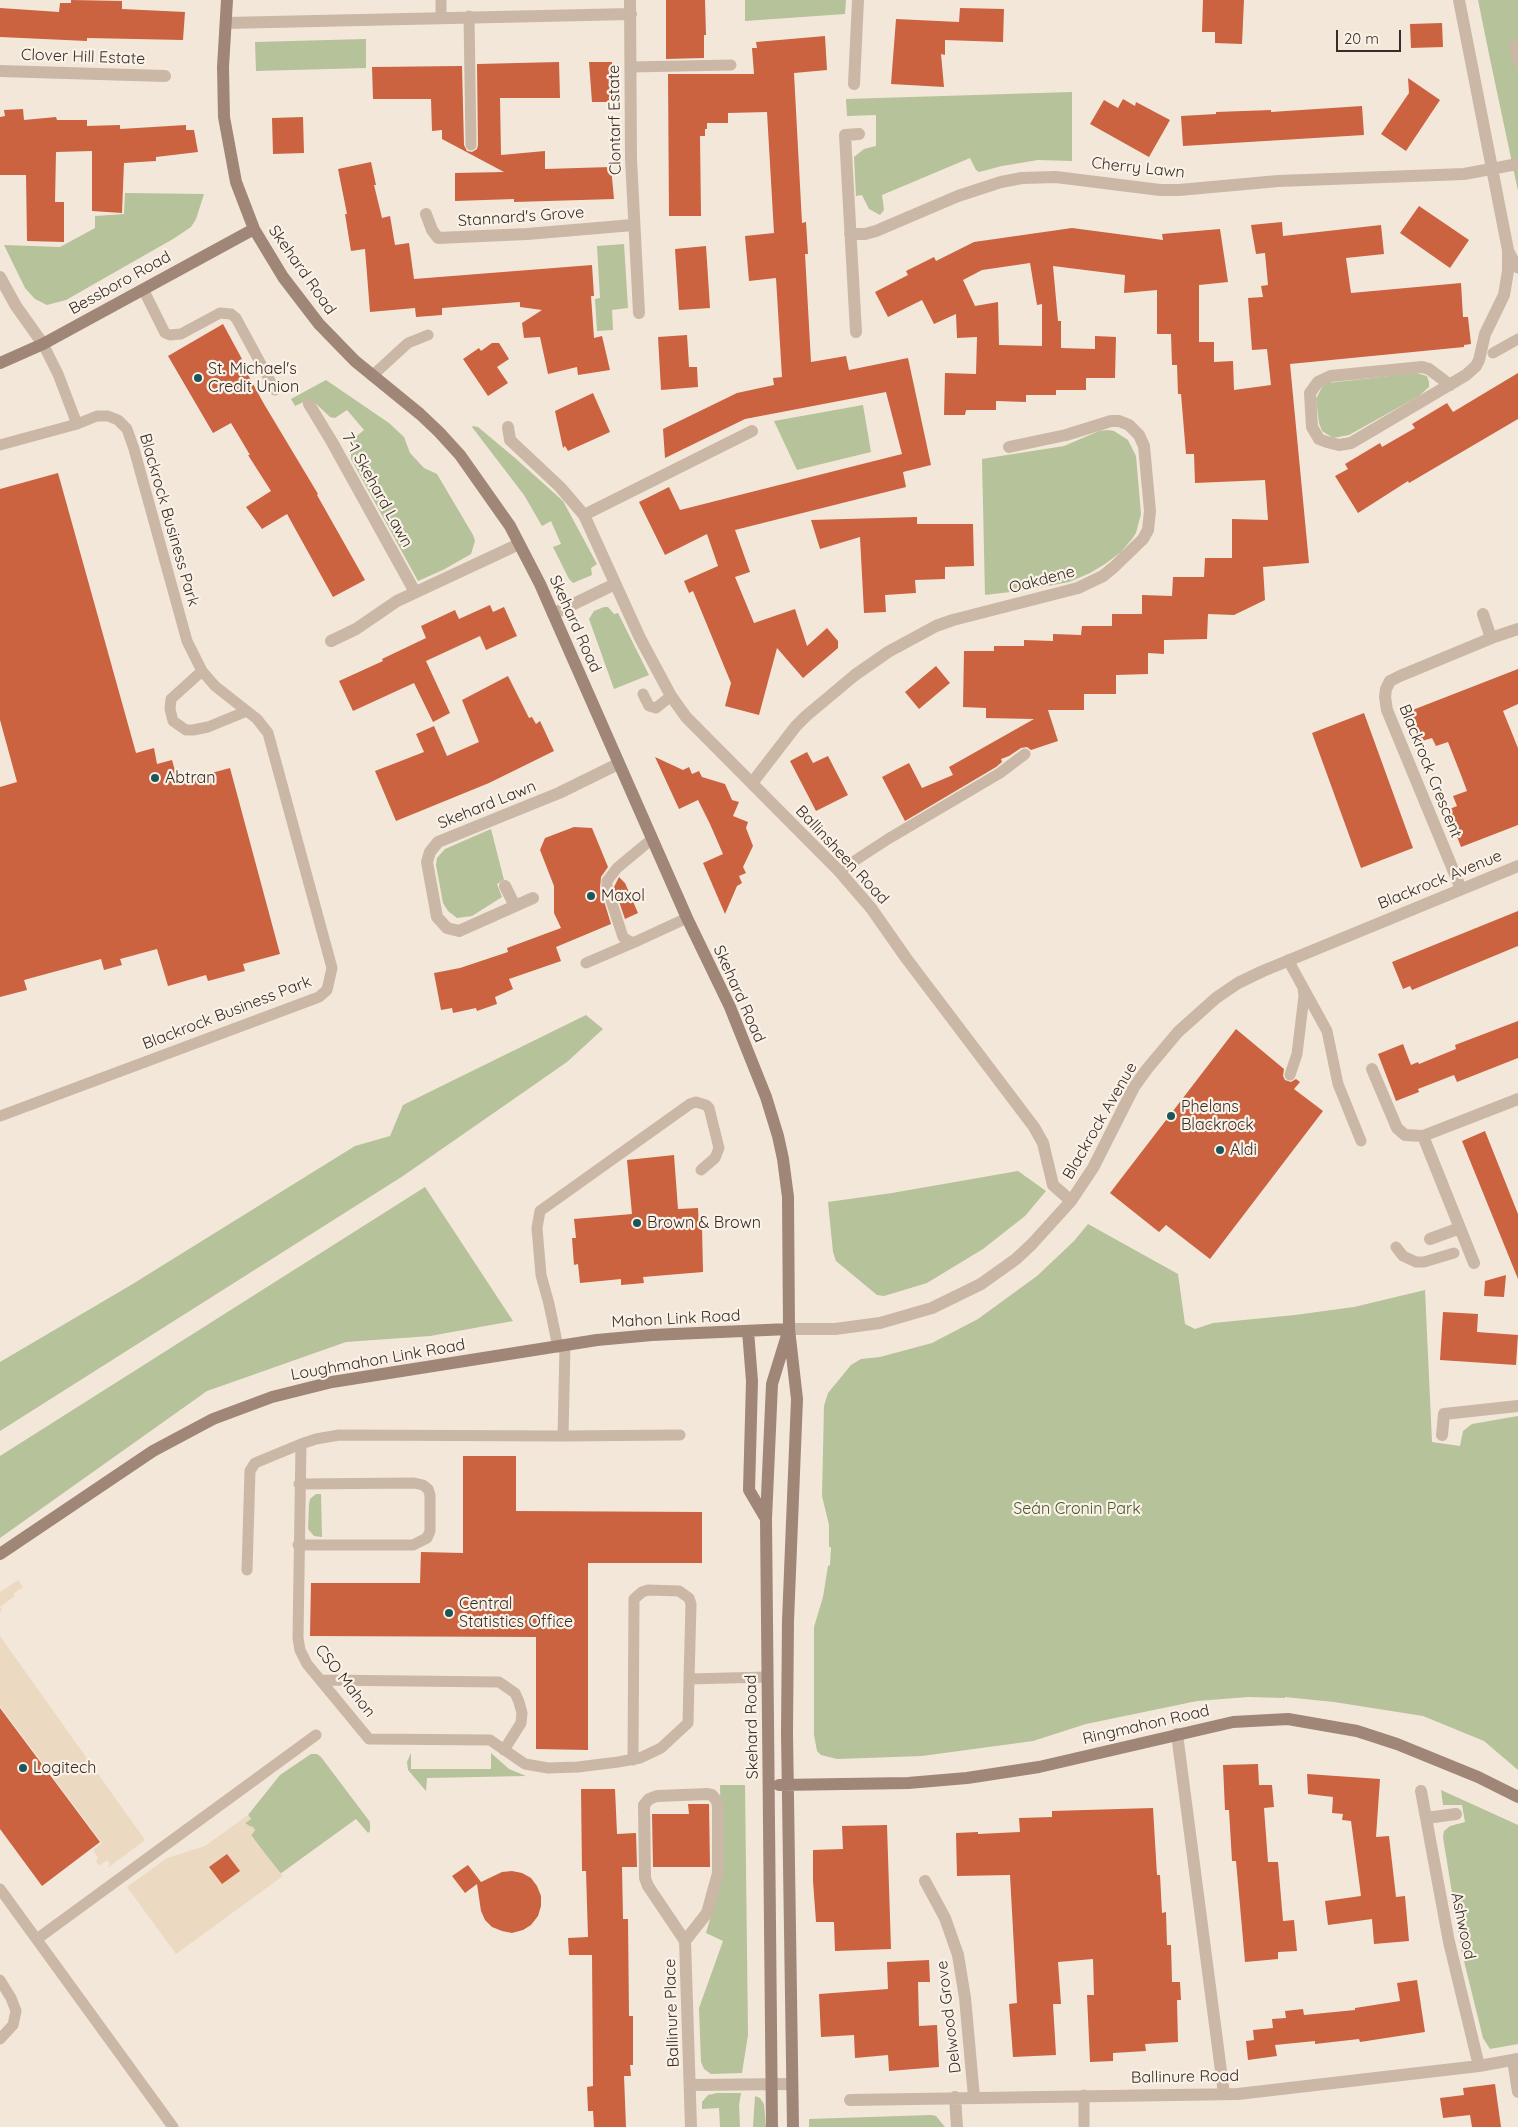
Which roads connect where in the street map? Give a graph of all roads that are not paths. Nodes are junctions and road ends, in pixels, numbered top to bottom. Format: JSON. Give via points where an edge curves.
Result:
{"nodes":[{"id":1,"x":227,"y":0,"type":"edge"},
{"id":2,"x":441,"y":0,"type":"edge"},
{"id":3,"x":630,"y":0,"type":"edge"},
{"id":4,"x":858,"y":0,"type":"edge"},
{"id":5,"x":1459,"y":0,"type":"edge"},
{"id":6,"x":631,"y":14,"type":"junction"},
{"id":7,"x":469,"y":16,"type":"junction"},
{"id":8,"x":441,"y":17,"type":"junction"},
{"id":9,"x":226,"y":22,"type":"junction"},
{"id":10,"x":1515,"y":46,"type":"dead end"},
{"id":11,"x":1518,"y":61,"type":"edge"},
{"id":12,"x":731,"y":65,"type":"dead end"},
{"id":13,"x":631,"y":67,"type":"junction"},
{"id":14,"x":0,"y":71,"type":"edge"},
{"id":15,"x":165,"y":76,"type":"dead end"},
{"id":16,"x":854,"y":84,"type":"dead end"},
{"id":17,"x":859,"y":134,"type":"dead end"},
{"id":18,"x":471,"y":145,"type":"dead end"},
{"id":19,"x":1518,"y":164,"type":"edge"},
{"id":20,"x":1492,"y":169,"type":"junction"},
{"id":21,"x":426,"y":214,"type":"dead end"},
{"id":22,"x":634,"y":225,"type":"junction"},
{"id":23,"x":254,"y":229,"type":"junction"},
{"id":24,"x":850,"y":234,"type":"junction"},
{"id":25,"x":1508,"y":250,"type":"junction"},
{"id":26,"x":1518,"y":268,"type":"edge"},
{"id":27,"x":0,"y":277,"type":"edge"},
{"id":28,"x":143,"y":289,"type":"junction"},
{"id":29,"x":640,"y":313,"type":"dead end"},
{"id":30,"x":856,"y":332,"type":"dead end"},
{"id":31,"x":428,"y":335,"type":"dead end"},
{"id":32,"x":1518,"y":339,"type":"edge"},
{"id":33,"x":43,"y":344,"type":"junction"},
{"id":34,"x":1493,"y":353,"type":"dead end"},
{"id":35,"x":0,"y":363,"type":"edge"},
{"id":36,"x":372,"y":376,"type":"junction"},
{"id":37,"x":1450,"y":384,"type":"junction"},
{"id":38,"x":275,"y":390,"type":"dead end"},
{"id":39,"x":309,"y":404,"type":"dead end"},
{"id":40,"x":77,"y":424,"type":"junction"},
{"id":41,"x":508,"y":427,"type":"dead end"},
{"id":42,"x":752,"y":431,"type":"dead end"},
{"id":43,"x":0,"y":445,"type":"edge"},
{"id":44,"x":1009,"y":447,"type":"dead end"},
{"id":45,"x":584,"y":515,"type":"junction"},
{"id":46,"x":519,"y":544,"type":"junction"},
{"id":47,"x":615,"y":584,"type":"junction"},
{"id":48,"x":415,"y":592,"type":"junction"},
{"id":49,"x":553,"y":614,"type":"junction"},
{"id":50,"x":1482,"y":614,"type":"dead end"},
{"id":51,"x":1518,"y":630,"type":"edge"},
{"id":52,"x":1491,"y":638,"type":"junction"},
{"id":53,"x":331,"y":642,"type":"dead end"},
{"id":54,"x":202,"y":671,"type":"junction"},
{"id":55,"x":643,"y":694,"type":"dead end"},
{"id":56,"x":671,"y":696,"type":"junction"},
{"id":57,"x":247,"y":711,"type":"junction"},
{"id":58,"x":1025,"y":754,"type":"dead end"},
{"id":59,"x":618,"y":764,"type":"junction"},
{"id":60,"x":752,"y":783,"type":"junction"},
{"id":61,"x":652,"y":839,"type":"junction"},
{"id":62,"x":1518,"y":866,"type":"edge"},
{"id":63,"x":839,"y":871,"type":"junction"},
{"id":64,"x":505,"y":886,"type":"dead end"},
{"id":65,"x":1461,"y":889,"type":"junction"},
{"id":66,"x":532,"y":898,"type":"dead end"},
{"id":67,"x":515,"y":906,"type":"junction"},
{"id":68,"x":687,"y":918,"type":"junction"},
{"id":69,"x":635,"y":942,"type":"junction"},
{"id":70,"x":1288,"y":960,"type":"junction"},
{"id":71,"x":586,"y":963,"type":"dead end"},
{"id":72,"x":1302,"y":984,"type":"junction"},
{"id":73,"x":1372,"y":1069,"type":"dead end"},
{"id":74,"x":1290,"y":1074,"type":"dead end"},
{"id":75,"x":1518,"y":1099,"type":"edge"},
{"id":76,"x":0,"y":1116,"type":"edge"},
{"id":77,"x":1423,"y":1136,"type":"junction"},
{"id":78,"x":1361,"y":1141,"type":"dead end"},
{"id":79,"x":701,"y":1170,"type":"dead end"},
{"id":80,"x":1071,"y":1201,"type":"junction"},
{"id":81,"x":1460,"y":1228,"type":"junction"},
{"id":82,"x":1430,"y":1239,"type":"dead end"},
{"id":83,"x":1396,"y":1247,"type":"dead end"},
{"id":84,"x":1454,"y":1253,"type":"dead end"},
{"id":85,"x":1474,"y":1263,"type":"dead end"},
{"id":86,"x":789,"y":1329,"type":"junction"},
{"id":87,"x":748,"y":1331,"type":"junction"},
{"id":88,"x":561,"y":1346,"type":"junction"},
{"id":89,"x":1518,"y":1406,"type":"edge"},
{"id":90,"x":680,"y":1435,"type":"dead end"},
{"id":91,"x":1442,"y":1435,"type":"dead end"},
{"id":92,"x":563,"y":1436,"type":"junction"},
{"id":93,"x":300,"y":1444,"type":"junction"},
{"id":94,"x":299,"y":1484,"type":"junction"},
{"id":95,"x":766,"y":1519,"type":"junction"},
{"id":96,"x":298,"y":1545,"type":"junction"},
{"id":97,"x":0,"y":1554,"type":"edge"},
{"id":98,"x":247,"y":1570,"type":"dead end"},
{"id":99,"x":768,"y":1677,"type":"junction"},
{"id":100,"x":689,"y":1679,"type":"junction"},
{"id":101,"x":322,"y":1680,"type":"junction"},
{"id":102,"x":1177,"y":1734,"type":"junction"},
{"id":103,"x":316,"y":1735,"type":"dead end"},
{"id":104,"x":504,"y":1750,"type":"junction"},
{"id":105,"x":633,"y":1760,"type":"junction"},
{"id":106,"x":787,"y":1784,"type":"junction"},
{"id":107,"x":768,"y":1785,"type":"junction"},
{"id":108,"x":1422,"y":1791,"type":"dead end"},
{"id":109,"x":1518,"y":1796,"type":"edge"},
{"id":110,"x":1456,"y":1814,"type":"dead end"},
{"id":111,"x":1426,"y":1818,"type":"junction"},
{"id":112,"x":925,"y":1881,"type":"dead end"},
{"id":113,"x":0,"y":1889,"type":"edge"},
{"id":114,"x":37,"y":1939,"type":"junction"},
{"id":115,"x":685,"y":1941,"type":"junction"},
{"id":116,"x":0,"y":1980,"type":"edge"},
{"id":117,"x":0,"y":2039,"type":"edge"},
{"id":118,"x":1515,"y":2059,"type":"edge"},
{"id":119,"x":1478,"y":2066,"type":"junction"},
{"id":120,"x":792,"y":2084,"type":"junction"},
{"id":121,"x":691,"y":2085,"type":"junction"},
{"id":122,"x":772,"y":2085,"type":"junction"},
{"id":123,"x":1518,"y":2092,"type":"edge"},
{"id":124,"x":1224,"y":2094,"type":"junction"},
{"id":125,"x":1084,"y":2095,"type":"junction"},
{"id":126,"x":955,"y":2097,"type":"junction"},
{"id":127,"x":974,"y":2097,"type":"junction"},
{"id":128,"x":850,"y":2100,"type":"dead end"},
{"id":129,"x":173,"y":2127,"type":"edge"},
{"id":130,"x":691,"y":2127,"type":"edge"},
{"id":131,"x":772,"y":2127,"type":"edge"},
{"id":132,"x":793,"y":2127,"type":"edge"},
{"id":133,"x":956,"y":2127,"type":"edge"},
{"id":134,"x":1084,"y":2127,"type":"edge"}],
"edges":[{"from":1,"to":9,"type":"street","name":"Skehard Road"},
{"from":2,"to":8,"type":"lane"},
{"from":3,"to":6,"type":"street","name":"Clontarf Estate"},
{"from":4,"to":16,"type":"street"},
{"from":5,"to":20,"type":"street"},
{"from":6,"to":7,"type":"street"},
{"from":6,"to":13,"type":"street","name":"Clontarf Estate"},
{"from":7,"to":8,"type":"street"},
{"from":7,"to":18,"type":"lane"},
{"from":8,"to":9,"type":"street"},
{"from":9,"to":23,"type":"street","name":"Skehard Road","via":[[223,75],[226,134],[236,182]]},
{"from":10,"to":11,"type":"street"},
{"from":12,"to":13,"type":"lane"},
{"from":13,"to":22,"type":"street","name":"Clontarf Estate"},
{"from":14,"to":15,"type":"street","name":"Clover Hill Estate"},
{"from":17,"to":24,"type":"street","via":[[845,135]]},
{"from":19,"to":20,"type":"street","name":"Cherry Lawn"},
{"from":20,"to":24,"type":"street","name":"Cherry Lawn","via":[[1464,174],[1278,181],[1179,190],[1056,176],[1022,178],[958,196],[865,234]]},
{"from":20,"to":25,"type":"street"},
{"from":21,"to":22,"type":"street","name":"Stannard's Grove","via":[[438,238]]},
{"from":22,"to":29,"type":"street","name":"Clontarf Estate"},
{"from":23,"to":28,"type":"street","name":"Bessboro Road"},
{"from":23,"to":36,"type":"street","name":"Skehard Road","via":[[299,300],[336,344]]},
{"from":24,"to":30,"type":"street"},
{"from":25,"to":26,"type":"lane"},
{"from":25,"to":37,"type":"street","via":[[1504,296],[1485,334],[1480,360],[1466,376]]},
{"from":27,"to":33,"type":"street"},
{"from":28,"to":33,"type":"street","name":"Bessboro Road"},
{"from":28,"to":38,"type":"lane","via":[[170,335],[181,334],[220,313],[231,314]]},
{"from":31,"to":36,"type":"lane","via":[[408,343]]},
{"from":32,"to":34,"type":"lane"},
{"from":33,"to":35,"type":"street","name":"Bessboro Road"},
{"from":33,"to":40,"type":"lane"},
{"from":36,"to":46,"type":"street","name":"Skehard Road","via":[[420,414],[460,455]]},
{"from":37,"to":37,"type":"street","via":[[1422,367],[1331,376],[1318,382],[1310,393],[1312,427],[1319,439],[1339,446],[1351,443]]},
{"from":39,"to":48,"type":"street","name":"7-1 Skehard Lawn"},
{"from":40,"to":43,"type":"lane","name":"Blackrock Business Park"},
{"from":40,"to":54,"type":"lane","name":"Blackrock Business Park","via":[[97,416],[108,416],[127,429],[187,641]]},
{"from":41,"to":45,"type":"street","name":"Ballinsheen Road","via":[[510,440],[560,487]]},
{"from":42,"to":45,"type":"street"},
{"from":44,"to":60,"type":"street","name":"Oakdene","via":[[1068,435],[1111,421],[1129,425],[1144,446],[1150,511],[1148,530],[1143,539],[1103,576],[1078,588],[953,620],[888,652],[806,716]]},
{"from":45,"to":47,"type":"street","name":"Ballinsheen Road"},
{"from":46,"to":48,"type":"street"},
{"from":46,"to":49,"type":"street","name":"Skehard Road"},
{"from":47,"to":49,"type":"street"},
{"from":47,"to":56,"type":"street","name":"Ballinsheen Road"},
{"from":48,"to":53,"type":"street"},
{"from":49,"to":59,"type":"street","name":"Skehard Road"},
{"from":50,"to":52,"type":"street"},
{"from":51,"to":52,"type":"street","name":"Blackrock Crescent"},
{"from":52,"to":65,"type":"street","name":"Blackrock Crescent","via":[[1390,681],[1385,697],[1387,710]]},
{"from":54,"to":57,"type":"lane","name":"Blackrock Business Park","via":[[215,686]]},
{"from":54,"to":57,"type":"lane","via":[[171,699],[173,721],[186,730],[193,730]]},
{"from":55,"to":56,"type":"lane","via":[[649,706],[656,708]]},
{"from":56,"to":60,"type":"street","name":"Ballinsheen Road","via":[[696,728]]},
{"from":57,"to":76,"type":"lane","name":"Blackrock Business Park","via":[[268,733],[332,968],[327,990],[319,997]]},
{"from":58,"to":63,"type":"lane","via":[[1000,773]]},
{"from":59,"to":61,"type":"street","name":"Skehard Road"},
{"from":59,"to":67,"type":"street","name":"Skehard Lawn","via":[[559,793],[433,846],[428,869],[437,917],[447,928],[459,931]]},
{"from":60,"to":63,"type":"street","name":"Ballinsheen Road"},
{"from":61,"to":68,"type":"street","name":"Skehard Road"},
{"from":61,"to":69,"type":"lane","via":[[617,868],[607,881],[623,937]]},
{"from":62,"to":65,"type":"street","name":"Blackrock Avenue"},
{"from":63,"to":80,"type":"street","name":"Ballinsheen Road","via":[[871,908],[1034,1127],[1043,1143],[1053,1185]]},
{"from":64,"to":67,"type":"street"},
{"from":65,"to":70,"type":"street","name":"Blackrock Avenue"},
{"from":66,"to":67,"type":"street"},
{"from":68,"to":69,"type":"lane"},
{"from":68,"to":86,"type":"street","name":"Skehard Road","via":[[730,1007],[778,1136],[788,1197]]},
{"from":69,"to":71,"type":"lane"},
{"from":70,"to":72,"type":"lane"},
{"from":70,"to":80,"type":"street","name":"Blackrock Avenue","via":[[1250,976],[1226,991],[1196,1015],[1162,1050],[1134,1087],[1094,1168]]},
{"from":72,"to":74,"type":"lane","via":[[1304,996],[1297,1054]]},
{"from":72,"to":78,"type":"lane","via":[[1327,1030],[1336,1078]]},
{"from":73,"to":77,"type":"street","via":[[1397,1128],[1405,1134]]},
{"from":75,"to":77,"type":"street"},
{"from":77,"to":81,"type":"street"},
{"from":79,"to":88,"type":"lane","via":[[715,1158],[719,1148],[709,1108],[696,1102],[540,1211],[537,1228],[541,1275]]},
{"from":80,"to":86,"type":"street","name":"Blackrock Avenue","via":[[1016,1259],[957,1297],[880,1323],[835,1329]]},
{"from":81,"to":82,"type":"street"},
{"from":81,"to":85,"type":"street"},
{"from":83,"to":84,"type":"lane","via":[[1403,1256],[1416,1262]]},
{"from":86,"to":87,"type":"street","name":"Mahon Link Road"},
{"from":86,"to":95,"type":"street","name":"Skehard Road","via":[[772,1384]]},
{"from":86,"to":106,"type":"street","name":"Skehard Road","via":[[797,1398],[788,1621]]},
{"from":87,"to":88,"type":"street","name":"Mahon Link Road","via":[[652,1334]]},
{"from":87,"to":95,"type":"street","via":[[752,1381],[749,1490]]},
{"from":88,"to":92,"type":"lane"},
{"from":88,"to":97,"type":"street","name":"Loughmahon Link Road","via":[[332,1382],[264,1400],[213,1419],[153,1451]]},
{"from":89,"to":91,"type":"street","via":[[1444,1414]]},
{"from":90,"to":92,"type":"lane"},
{"from":92,"to":93,"type":"lane","via":[[339,1435]]},
{"from":93,"to":94,"type":"lane","name":"CSO Mahon"},
{"from":93,"to":98,"type":"lane","via":[[252,1466]]},
{"from":94,"to":96,"type":"lane","name":"CSO Mahon"},
{"from":94,"to":96,"type":"lane","via":[[422,1485],[430,1495],[430,1531],[427,1538],[413,1545]]},
{"from":95,"to":99,"type":"street","name":"Skehard Road"},
{"from":96,"to":101,"type":"lane","name":"CSO Mahon","via":[[299,1644],[307,1664]]},
{"from":99,"to":100,"type":"lane"},
{"from":99,"to":107,"type":"street","name":"Skehard Road"},
{"from":100,"to":105,"type":"lane","name":"CSO Mahon","via":[[688,1723],[662,1748]]},
{"from":100,"to":105,"type":"lane","name":"CSO Mahon","via":[[689,1598],[679,1591],[642,1592],[634,1599]]},
{"from":101,"to":104,"type":"lane","name":"CSO Mahon","via":[[369,1739],[490,1740]]},
{"from":101,"to":104,"type":"lane","via":[[499,1682],[514,1693],[522,1713],[521,1723]]},
{"from":102,"to":106,"type":"street","name":"Ringmahon Road","via":[[1039,1767],[968,1778],[908,1783]]},
{"from":102,"to":109,"type":"street","name":"Ringmahon Road","via":[[1254,1720],[1314,1722],[1357,1731],[1415,1750]]},
{"from":102,"to":124,"type":"street"},
{"from":103,"to":114,"type":"lane"},
{"from":104,"to":105,"type":"lane","name":"CSO Mahon","via":[[526,1764],[540,1767],[578,1767]]},
{"from":106,"to":107,"type":"street","name":"Ringmahon Road"},
{"from":106,"to":120,"type":"street","name":"Skehard Road"},
{"from":107,"to":122,"type":"street","name":"Skehard Road"},
{"from":108,"to":111,"type":"street","name":"Ashwood"},
{"from":110,"to":111,"type":"street"},
{"from":111,"to":119,"type":"street","name":"Ashwood","via":[[1449,1942]]},
{"from":112,"to":127,"type":"street","name":"Delwood Grove","via":[[945,1918],[958,1955]]},
{"from":113,"to":114,"type":"lane"},
{"from":114,"to":129,"type":"lane"},
{"from":115,"to":115,"type":"street","name":"Ballinure Place","via":[[707,1912],[718,1873],[718,1807],[717,1801],[708,1794],[656,1796],[644,1805],[645,1878]]},
{"from":115,"to":121,"type":"street","name":"Ballinure Place"},
{"from":116,"to":117,"type":"lane","via":[[16,2011],[13,2025]]},
{"from":118,"to":119,"type":"street","name":"Ballinure Road"},
{"from":118,"to":123,"type":"street"},
{"from":119,"to":124,"type":"street","name":"Ballinure Road"},
{"from":120,"to":122,"type":"street","name":"Ballinure Place"},
{"from":120,"to":132,"type":"street","name":"Skehard Road"},
{"from":121,"to":122,"type":"street","name":"Ballinure Place"},
{"from":121,"to":130,"type":"street","name":"Ballinure Place"},
{"from":122,"to":131,"type":"street","name":"Skehard Road"},
{"from":124,"to":125,"type":"street","name":"Ballinure Road"},
{"from":125,"to":127,"type":"street","name":"Ballinure Road"},
{"from":125,"to":134,"type":"lane"},
{"from":126,"to":127,"type":"street","name":"Ballinure Road"},
{"from":126,"to":128,"type":"street","name":"Ballinure Road"},
{"from":126,"to":133,"type":"street"}]}
